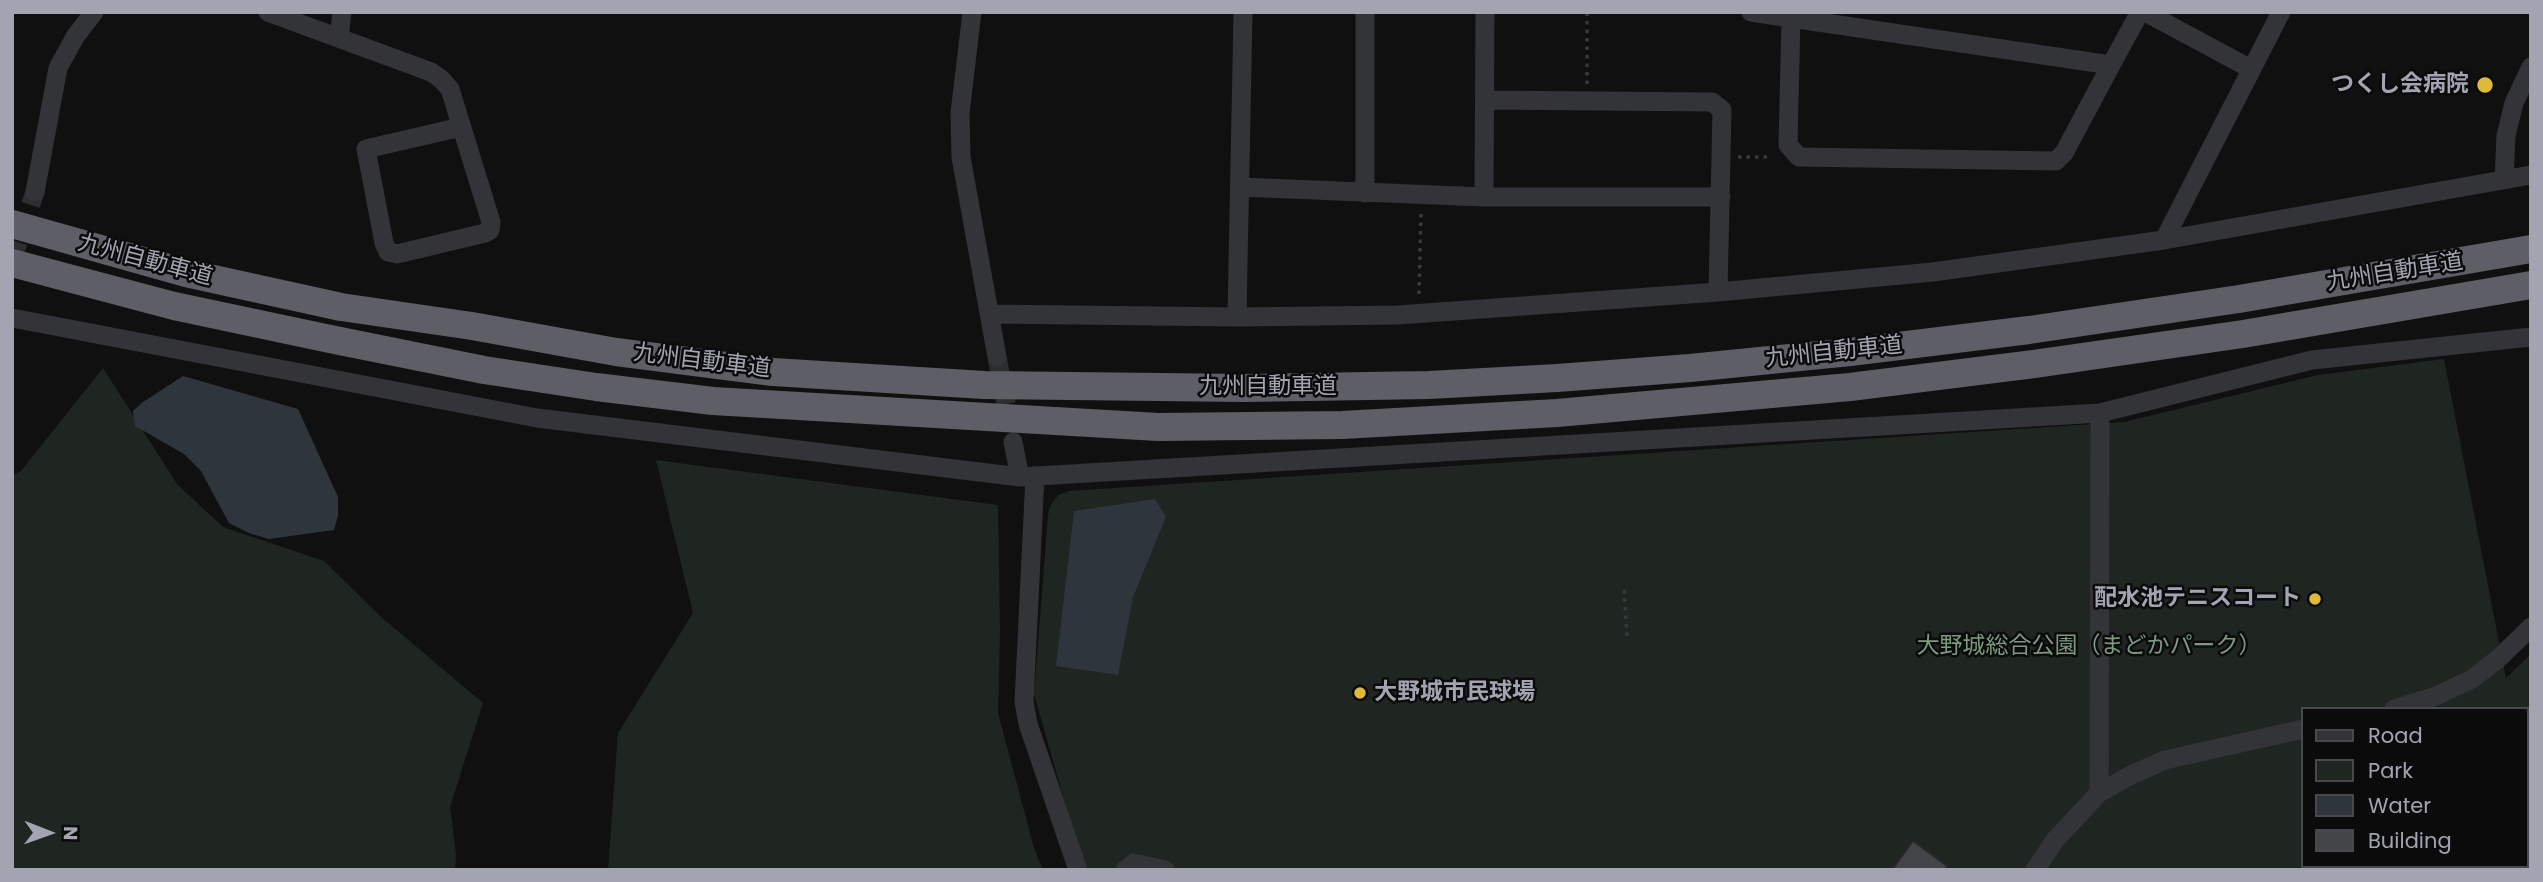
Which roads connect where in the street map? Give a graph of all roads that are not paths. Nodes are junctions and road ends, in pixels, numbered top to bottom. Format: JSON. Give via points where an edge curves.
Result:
{"nodes":[{"id":1,"x":94,"y":12,"type":"edge"},
{"id":2,"x":268,"y":12,"type":"edge"},
{"id":3,"x":342,"y":12,"type":"edge"},
{"id":4,"x":972,"y":12,"type":"edge"},
{"id":5,"x":1243,"y":12,"type":"edge"},
{"id":6,"x":1365,"y":12,"type":"edge"},
{"id":7,"x":1485,"y":12,"type":"edge"},
{"id":8,"x":1751,"y":12,"type":"edge"},
{"id":9,"x":2142,"y":12,"type":"edge"},
{"id":10,"x":2281,"y":12,"type":"edge"},
{"id":11,"x":1791,"y":18,"type":"junction"},
{"id":12,"x":339,"y":38,"type":"junction"},
{"id":13,"x":2111,"y":65,"type":"junction"},
{"id":14,"x":2531,"y":67,"type":"edge"},
{"id":15,"x":2251,"y":69,"type":"junction"},
{"id":16,"x":1485,"y":100,"type":"junction"},
{"id":17,"x":461,"y":127,"type":"junction"},
{"id":18,"x":2531,"y":175,"type":"edge"},
{"id":19,"x":2504,"y":180,"type":"junction"},
{"id":20,"x":1241,"y":187,"type":"junction"},
{"id":21,"x":35,"y":192,"type":"tunnel mouth"},
{"id":22,"x":1365,"y":193,"type":"junction"},
{"id":23,"x":1484,"y":197,"type":"junction"},
{"id":24,"x":1721,"y":197,"type":"junction"},
{"id":25,"x":12,"y":216,"type":"edge"},
{"id":26,"x":12,"y":225,"type":"edge"},
{"id":27,"x":2164,"y":240,"type":"junction"},
{"id":28,"x":2531,"y":250,"type":"edge"},
{"id":29,"x":12,"y":263,"type":"edge"},
{"id":30,"x":186,"y":273,"type":"junction"},
{"id":31,"x":2531,"y":285,"type":"edge"},
{"id":32,"x":1718,"y":292,"type":"junction"},
{"id":33,"x":990,"y":314,"type":"junction"},
{"id":34,"x":1237,"y":317,"type":"junction"},
{"id":35,"x":12,"y":318,"type":"edge"},
{"id":36,"x":2531,"y":337,"type":"edge"},
{"id":37,"x":997,"y":357,"type":"tunnel mouth"},
{"id":38,"x":2099,"y":413,"type":"junction"},
{"id":39,"x":1013,"y":442,"type":"tunnel mouth"},
{"id":40,"x":1027,"y":477,"type":"junction"},
{"id":41,"x":2531,"y":627,"type":"edge"},
{"id":42,"x":2401,"y":707,"type":"edge"},
{"id":43,"x":2302,"y":729,"type":"edge"},
{"id":44,"x":2099,"y":793,"type":"junction"},
{"id":45,"x":1079,"y":870,"type":"edge"},
{"id":46,"x":1125,"y":870,"type":"edge"},
{"id":47,"x":1165,"y":870,"type":"edge"},
{"id":48,"x":2035,"y":870,"type":"edge"}],
"edges":[{"from":1,"to":21,"type":"street","via":[[58,68]]},
{"from":2,"to":12,"type":"street"},
{"from":3,"to":12,"type":"street"},
{"from":4,"to":33,"type":"street","via":[[960,113],[961,157]]},
{"from":5,"to":20,"type":"street"},
{"from":6,"to":22,"type":"street"},
{"from":7,"to":16,"type":"street"},
{"from":8,"to":11,"type":"street"},
{"from":9,"to":13,"type":"street"},
{"from":9,"to":15,"type":"street"},
{"from":10,"to":15,"type":"street"},
{"from":11,"to":13,"type":"street"},
{"from":11,"to":13,"type":"street","via":[[1788,145],[1799,156],[2056,161]]},
{"from":12,"to":17,"type":"street","via":[[442,79],[450,89]]},
{"from":14,"to":19,"type":"street","via":[[2514,103],[2506,136]]},
{"from":15,"to":27,"type":"street"},
{"from":16,"to":23,"type":"street"},
{"from":16,"to":24,"type":"street","via":[[1712,102],[1722,110]]},
{"from":17,"to":17,"type":"street","via":[[490,230],[397,254],[388,252],[366,149]]},
{"from":18,"to":19,"type":"street"},
{"from":19,"to":27,"type":"street"},
{"from":20,"to":22,"type":"street"},
{"from":20,"to":34,"type":"street"},
{"from":22,"to":23,"type":"street"},
{"from":23,"to":24,"type":"street"},
{"from":24,"to":32,"type":"street"},
{"from":25,"to":30,"type":"highway","via":[[103,242]]},
{"from":26,"to":30,"type":"highway","name":"九州自動車道"},
{"from":27,"to":32,"type":"street","via":[[1933,272]]},
{"from":28,"to":30,"type":"highway","name":"九州自動車道","via":[[2226,301],[1850,352],[1557,378],[1245,388],[984,385],[773,372],[616,352],[341,307]]},
{"from":29,"to":31,"type":"highway","name":"九州自動車道","via":[[174,306],[484,370],[596,387],[713,401],[1158,427],[1342,425],[1544,414],[1850,387],[2243,334]]},
{"from":32,"to":34,"type":"street","via":[[1419,314]]},
{"from":33,"to":34,"type":"street"},
{"from":33,"to":37,"type":"street"},
{"from":35,"to":40,"type":"street","via":[[537,418]]},
{"from":36,"to":38,"type":"street","via":[[2312,360]]},
{"from":38,"to":40,"type":"street"},
{"from":38,"to":44,"type":"street"},
{"from":39,"to":40,"type":"street"},
{"from":40,"to":45,"type":"street","via":[[1024,702]]},
{"from":41,"to":42,"type":"street","via":[[2472,679]]},
{"from":43,"to":44,"type":"street","via":[[2165,761]]},
{"from":44,"to":48,"type":"street","via":[[2062,831]]},
{"from":46,"to":47,"type":"street","via":[[1134,863]]}]}
